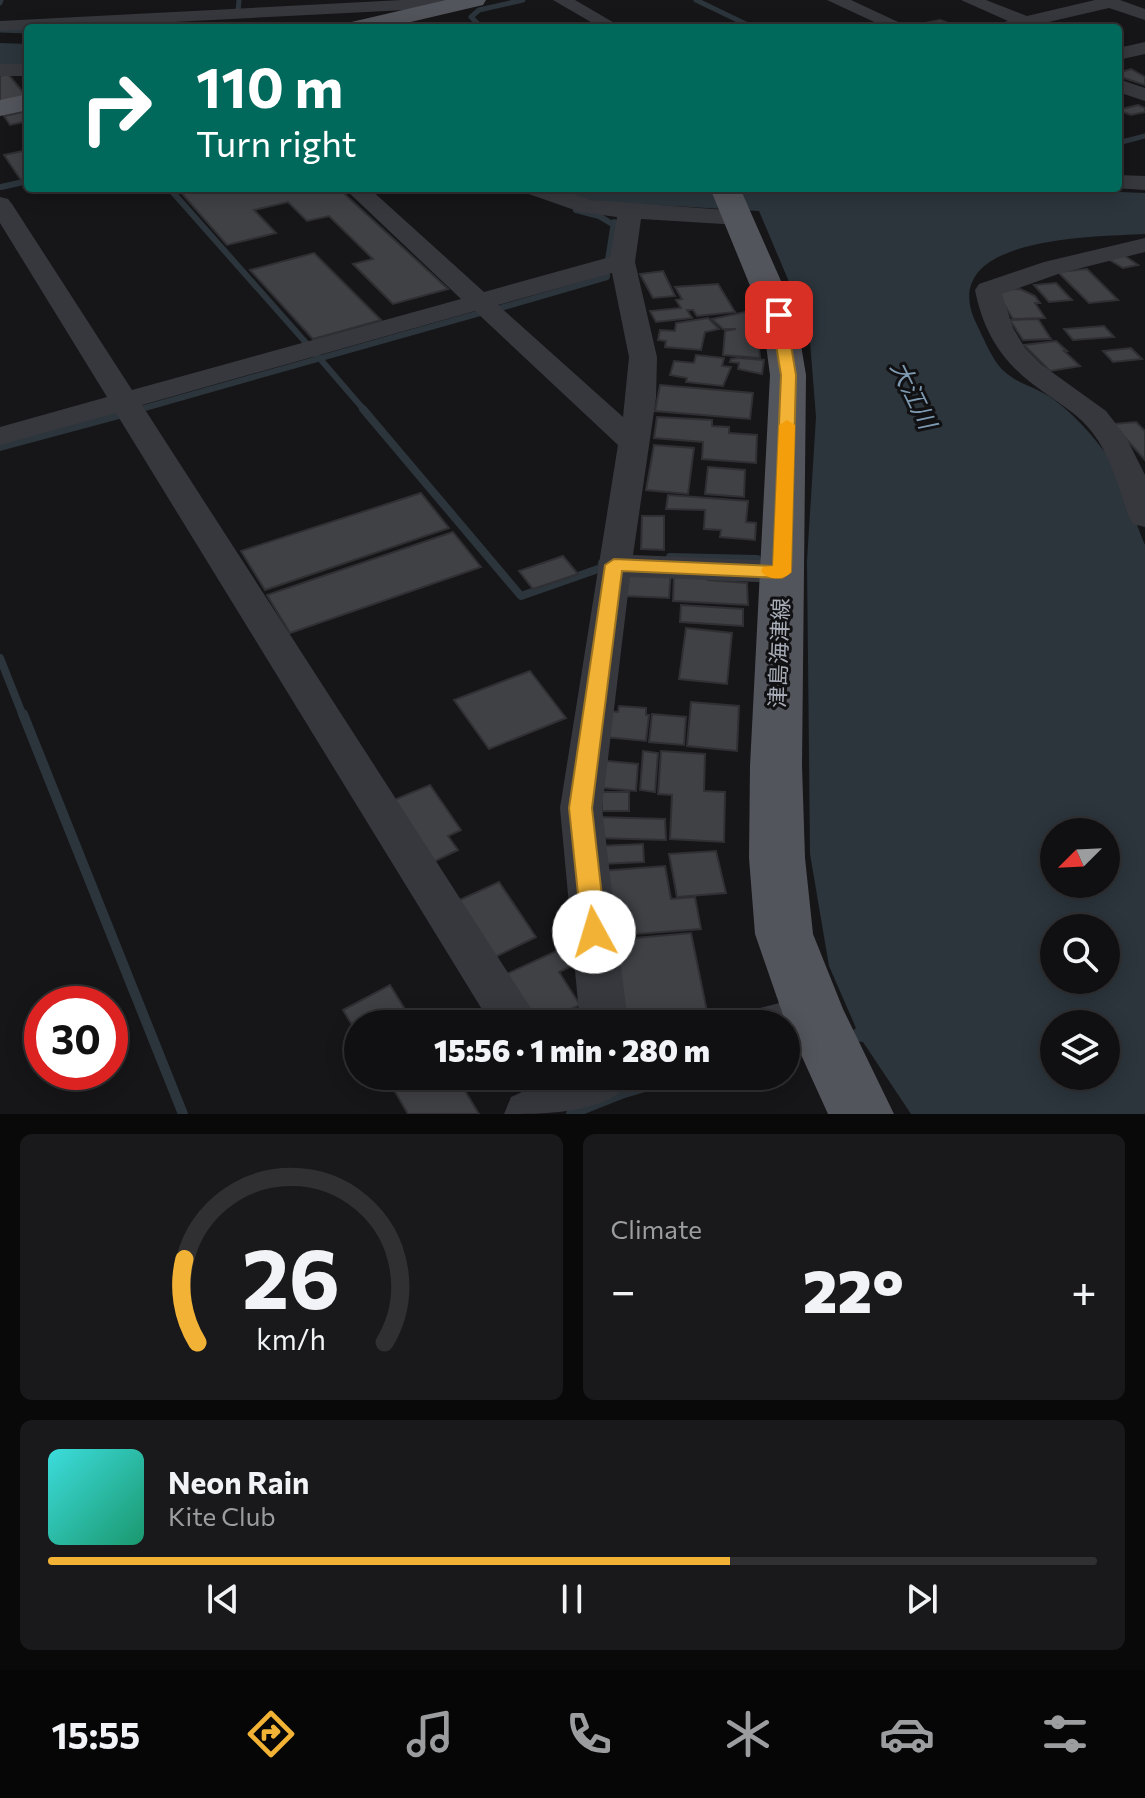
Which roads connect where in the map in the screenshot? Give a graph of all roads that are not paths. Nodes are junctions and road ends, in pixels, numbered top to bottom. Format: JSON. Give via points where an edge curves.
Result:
{"nodes":[{"id":1,"x":120,"y":0,"type":"edge"},
{"id":2,"x":475,"y":0,"type":"edge"},
{"id":3,"x":562,"y":0,"type":"edge"},
{"id":4,"x":836,"y":0,"type":"edge"},
{"id":5,"x":970,"y":0,"type":"edge"},
{"id":6,"x":1108,"y":1,"type":"edge"},
{"id":7,"x":445,"y":3,"type":"edge"},
{"id":8,"x":354,"y":12,"type":"edge"},
{"id":9,"x":1145,"y":15,"type":"edge"},
{"id":10,"x":115,"y":20,"type":"junction"},
{"id":11,"x":1029,"y":22,"type":"junction"},
{"id":12,"x":38,"y":24,"type":"edge"},
{"id":13,"x":465,"y":24,"type":"edge"},
{"id":14,"x":607,"y":24,"type":"edge"},
{"id":15,"x":893,"y":24,"type":"edge"},
{"id":16,"x":1020,"y":24,"type":"edge"},
{"id":17,"x":1037,"y":24,"type":"edge"},
{"id":18,"x":24,"y":25,"type":"edge"},
{"id":19,"x":0,"y":26,"type":"edge"},
{"id":20,"x":0,"y":37,"type":"edge"},
{"id":21,"x":24,"y":38,"type":"edge"},
{"id":22,"x":1145,"y":48,"type":"edge"},
{"id":23,"x":1122,"y":52,"type":"edge"},
{"id":24,"x":0,"y":70,"type":"edge"},
{"id":25,"x":24,"y":70,"type":"edge"},
{"id":26,"x":1122,"y":86,"type":"edge"},
{"id":27,"x":1145,"y":95,"type":"edge"},
{"id":28,"x":24,"y":103,"type":"edge"},
{"id":29,"x":0,"y":108,"type":"edge"},
{"id":30,"x":1122,"y":182,"type":"edge"},
{"id":31,"x":1145,"y":183,"type":"edge"},
{"id":32,"x":359,"y":192,"type":"edge"},
{"id":33,"x":545,"y":192,"type":"edge"},
{"id":34,"x":0,"y":204,"type":"edge"},
{"id":35,"x":734,"y":206,"type":"edge"},
{"id":36,"x":630,"y":211,"type":"junction"},
{"id":37,"x":1145,"y":245,"type":"edge"},
{"id":38,"x":622,"y":262,"type":"junction"},
{"id":39,"x":479,"y":302,"type":"junction"},
{"id":40,"x":125,"y":401,"type":"junction"},
{"id":41,"x":0,"y":436,"type":"edge"},
{"id":42,"x":634,"y":443,"type":"junction"},
{"id":43,"x":1145,"y":517,"type":"edge"},
{"id":44,"x":614,"y":565,"type":"junction"},
{"id":45,"x":782,"y":572,"type":"junction"},
{"id":46,"x":508,"y":1010,"type":"edge"},
{"id":47,"x":603,"y":1010,"type":"edge"},
{"id":48,"x":793,"y":1010,"type":"edge"},
{"id":49,"x":800,"y":1028,"type":"edge"},
{"id":50,"x":861,"y":1114,"type":"edge"}],
"edges":[{"from":1,"to":10,"type":"street"},
{"from":2,"to":7,"type":"main road"},
{"from":3,"to":14,"type":"street"},
{"from":4,"to":15,"type":"street"},
{"from":5,"to":11,"type":"street"},
{"from":6,"to":9,"type":"street"},
{"from":6,"to":11,"type":"street"},
{"from":7,"to":8,"type":"main road"},
{"from":7,"to":13,"type":"main road"},
{"from":8,"to":10,"type":"street"},
{"from":10,"to":12,"type":"street"},
{"from":11,"to":16,"type":"street"},
{"from":11,"to":17,"type":"street"},
{"from":18,"to":19,"type":"street"},
{"from":20,"to":21,"type":"street"},
{"from":22,"to":23,"type":"street"},
{"from":24,"to":25,"type":"street"},
{"from":26,"to":27,"type":"street"},
{"from":28,"to":29,"type":"main road"},
{"from":30,"to":31,"type":"street"},
{"from":32,"to":39,"type":"street"},
{"from":33,"to":36,"type":"street","via":[[588,207]]},
{"from":34,"to":40,"type":"street"},
{"from":35,"to":36,"type":"street"},
{"from":35,"to":45,"type":"main road","name":"津島海津線","via":[[779,315],[788,375]]},
{"from":36,"to":38,"type":"street"},
{"from":37,"to":43,"type":"street","via":[[1053,267],[988,290],[1002,334],[1021,361],[1103,426],[1124,461]]},
{"from":38,"to":39,"type":"street"},
{"from":38,"to":42,"type":"street","via":[[643,357]]},
{"from":39,"to":40,"type":"street"},
{"from":39,"to":42,"type":"street"},
{"from":40,"to":41,"type":"street"},
{"from":40,"to":46,"type":"street"},
{"from":42,"to":44,"type":"street"},
{"from":44,"to":45,"type":"street"},
{"from":44,"to":47,"type":"street","via":[[581,808]]},
{"from":45,"to":48,"type":"main road","name":"津島海津線","via":[[777,858]]},
{"from":49,"to":50,"type":"main road","name":"津島海津線"}]}
